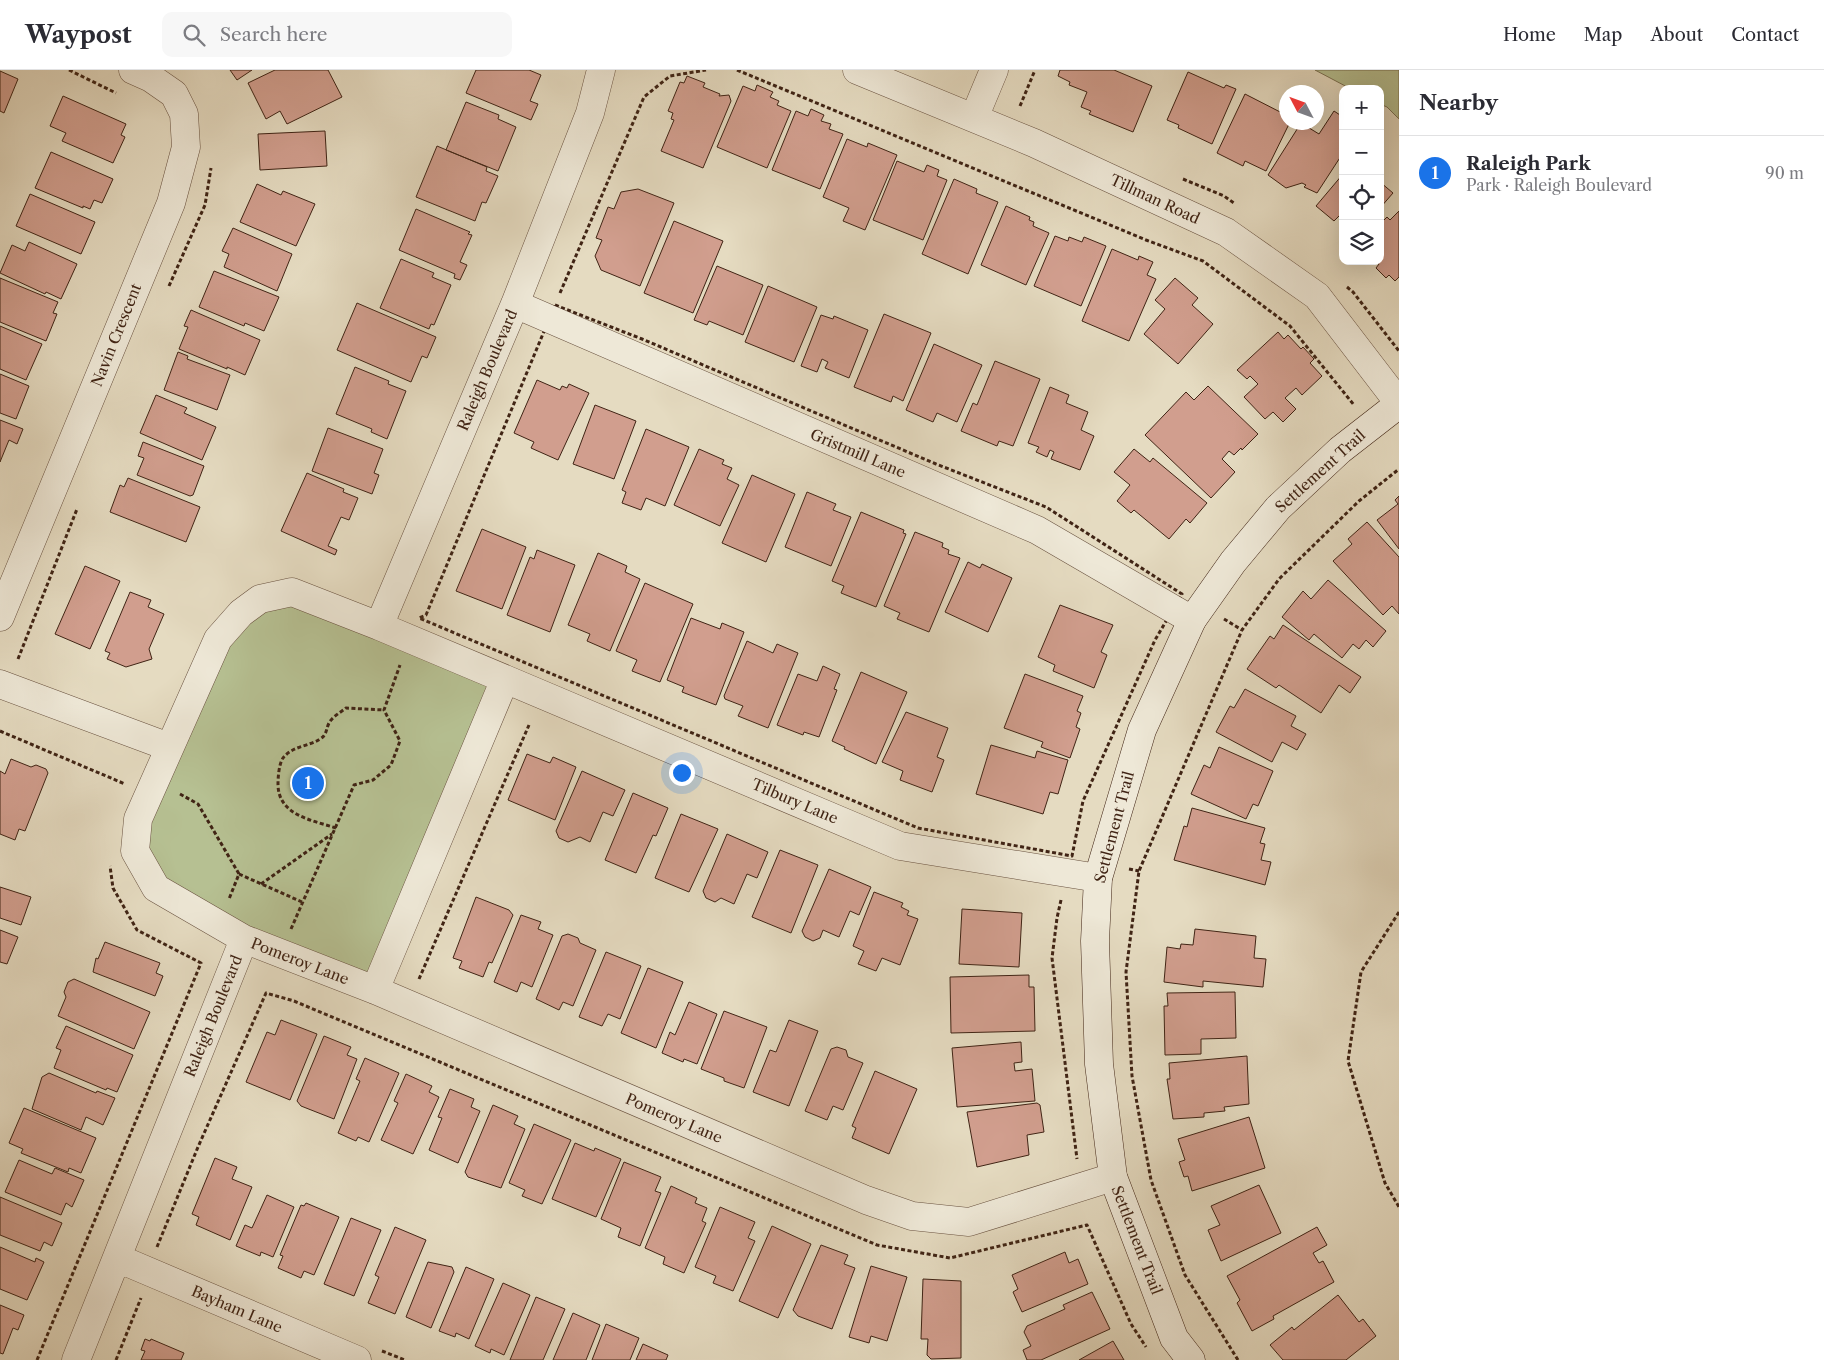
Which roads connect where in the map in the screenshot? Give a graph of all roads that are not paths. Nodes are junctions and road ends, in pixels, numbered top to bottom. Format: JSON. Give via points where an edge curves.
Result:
{"nodes":[{"id":1,"x":133,"y":70,"type":"edge"},
{"id":2,"x":601,"y":70,"type":"edge"},
{"id":3,"x":615,"y":70,"type":"edge"},
{"id":4,"x":857,"y":70,"type":"edge"},
{"id":5,"x":994,"y":70,"type":"edge"},
{"id":6,"x":590,"y":112,"type":"junction"},
{"id":7,"x":974,"y":118,"type":"junction"},
{"id":8,"x":515,"y":304,"type":"junction"},
{"id":9,"x":1399,"y":404,"type":"edge"},
{"id":10,"x":0,"y":617,"type":"edge"},
{"id":11,"x":1192,"y":620,"type":"junction"},
{"id":12,"x":379,"y":626,"type":"junction"},
{"id":13,"x":505,"y":679,"type":"junction"},
{"id":14,"x":0,"y":684,"type":"edge"},
{"id":15,"x":169,"y":747,"type":"junction"},
{"id":16,"x":1098,"y":878,"type":"junction"},
{"id":17,"x":244,"y":938,"type":"junction"},
{"id":18,"x":375,"y":990,"type":"junction"},
{"id":19,"x":1113,"y":1177,"type":"junction"},
{"id":20,"x":117,"y":1258,"type":"junction"},
{"id":21,"x":76,"y":1360,"type":"edge"},
{"id":22,"x":357,"y":1360,"type":"edge"},
{"id":23,"x":1192,"y":1360,"type":"edge"}],
"edges":[{"from":1,"to":10,"type":"street","name":"Navin Crescent","via":[[174,94],[184,114],[186,147],[171,203]]},
{"from":2,"to":6,"type":"street","name":"Raleigh Boulevard"},
{"from":3,"to":6,"type":"street","name":"Raleigh Boulevard"},
{"from":4,"to":7,"type":"street","name":"Tillman Road"},
{"from":5,"to":7,"type":"street"},
{"from":6,"to":8,"type":"street","name":"Raleigh Boulevard"},
{"from":7,"to":9,"type":"street","name":"Tillman Road","via":[[1226,232],[1317,296]]},
{"from":8,"to":11,"type":"street","name":"Gristmill Lane","via":[[1037,530]]},
{"from":8,"to":12,"type":"street","name":"Raleigh Boulevard"},
{"from":9,"to":11,"type":"street","name":"Settlement Trail","via":[[1340,450],[1278,508],[1233,562]]},
{"from":11,"to":16,"type":"street","name":"Settlement Trail","via":[[1142,730]]},
{"from":12,"to":13,"type":"street","name":"Raleigh Boulevard"},
{"from":12,"to":15,"type":"street","name":"Raleigh Boulevard","via":[[292,592],[260,598],[241,613],[218,639]]},
{"from":13,"to":16,"type":"street","name":"Tilbury Lane","via":[[900,846]]},
{"from":13,"to":18,"type":"street"},
{"from":14,"to":15,"type":"street"},
{"from":15,"to":17,"type":"street","name":"Raleigh Boulevard","via":[[138,819],[135,851],[156,888]]},
{"from":16,"to":19,"type":"street","name":"Settlement Trail","via":[[1094,941],[1099,1064]]},
{"from":17,"to":18,"type":"street","name":"Pomeroy Lane"},
{"from":17,"to":20,"type":"street","name":"Raleigh Boulevard"},
{"from":18,"to":19,"type":"street","name":"Pomeroy Lane","via":[[866,1200],[912,1216],[969,1222]]},
{"from":19,"to":23,"type":"street","name":"Settlement Trail","via":[[1174,1338]]},
{"from":20,"to":21,"type":"street","name":"Raleigh Boulevard"},
{"from":20,"to":22,"type":"street","name":"Bayham Lane"}]}
